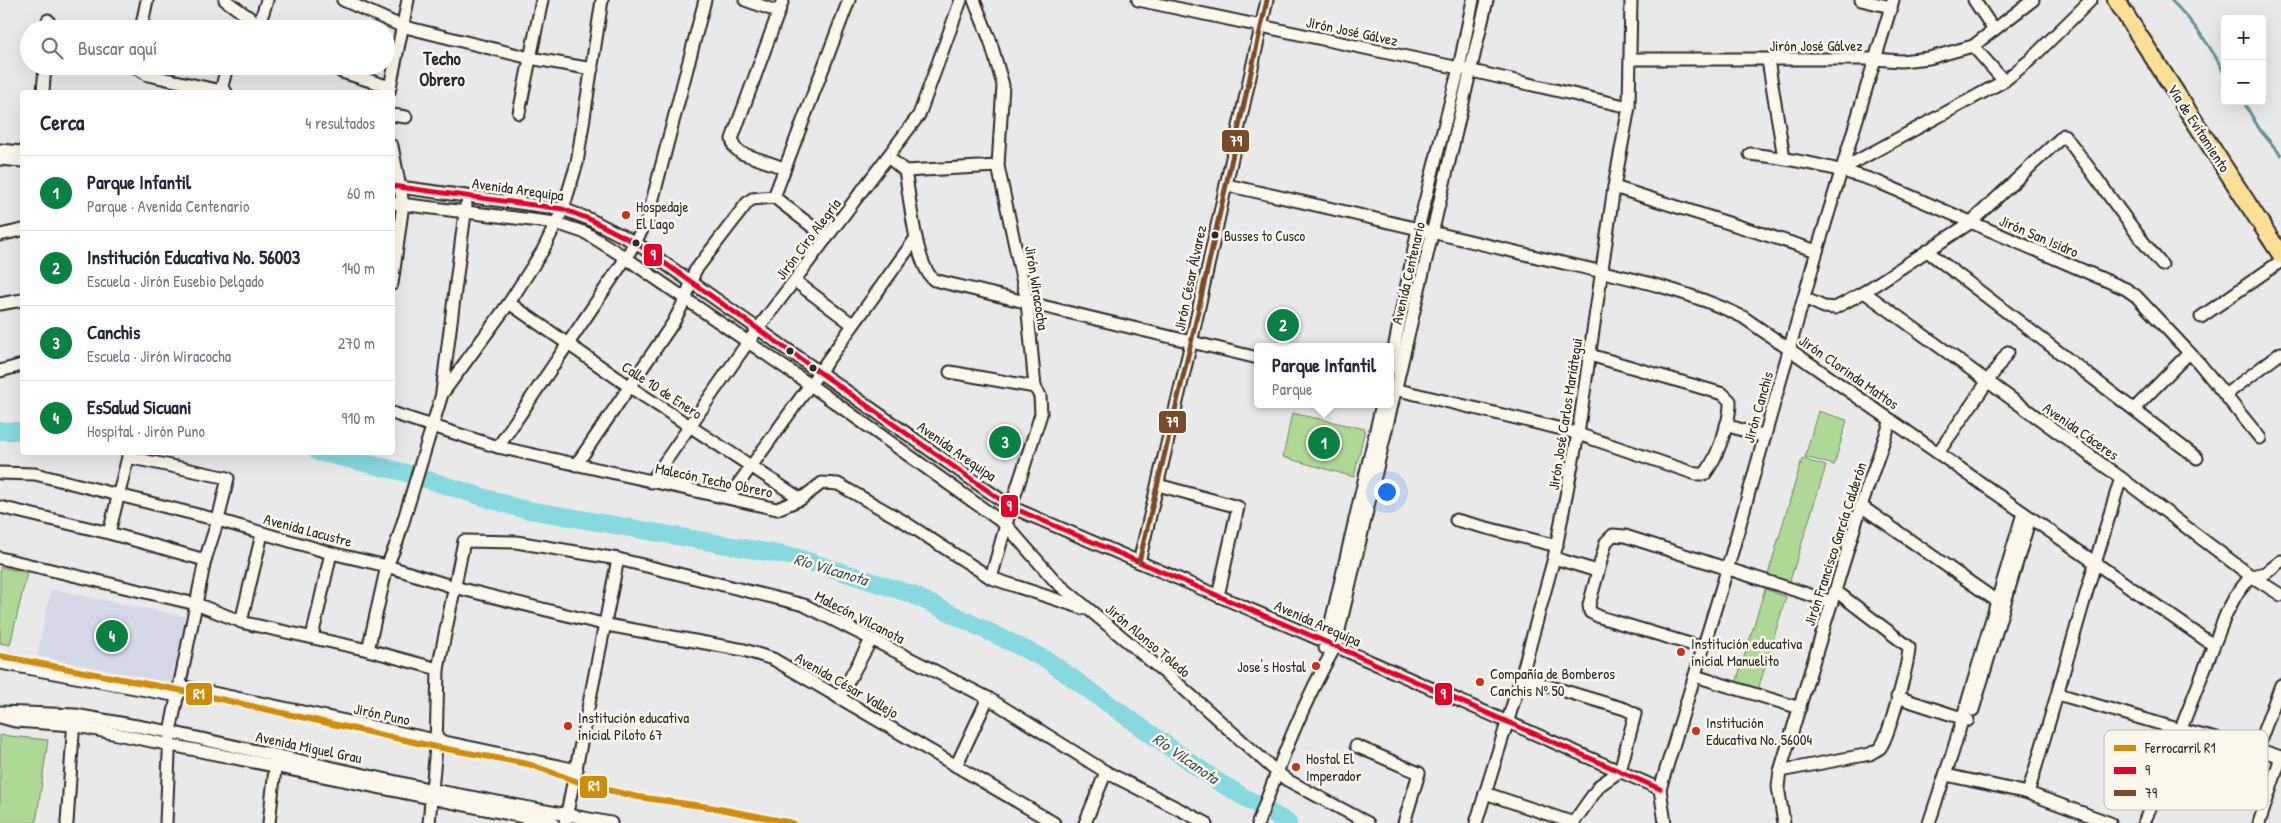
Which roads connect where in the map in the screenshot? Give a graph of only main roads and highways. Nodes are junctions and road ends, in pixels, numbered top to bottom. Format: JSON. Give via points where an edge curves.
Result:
{"nodes":[{"id":1,"x":2116,"y":0,"type":"edge"},
{"id":2,"x":2281,"y":255,"type":"edge"}],
"edges":[{"from":1,"to":2,"type":"highway","name":"Vía de Evitamiento"}]}
